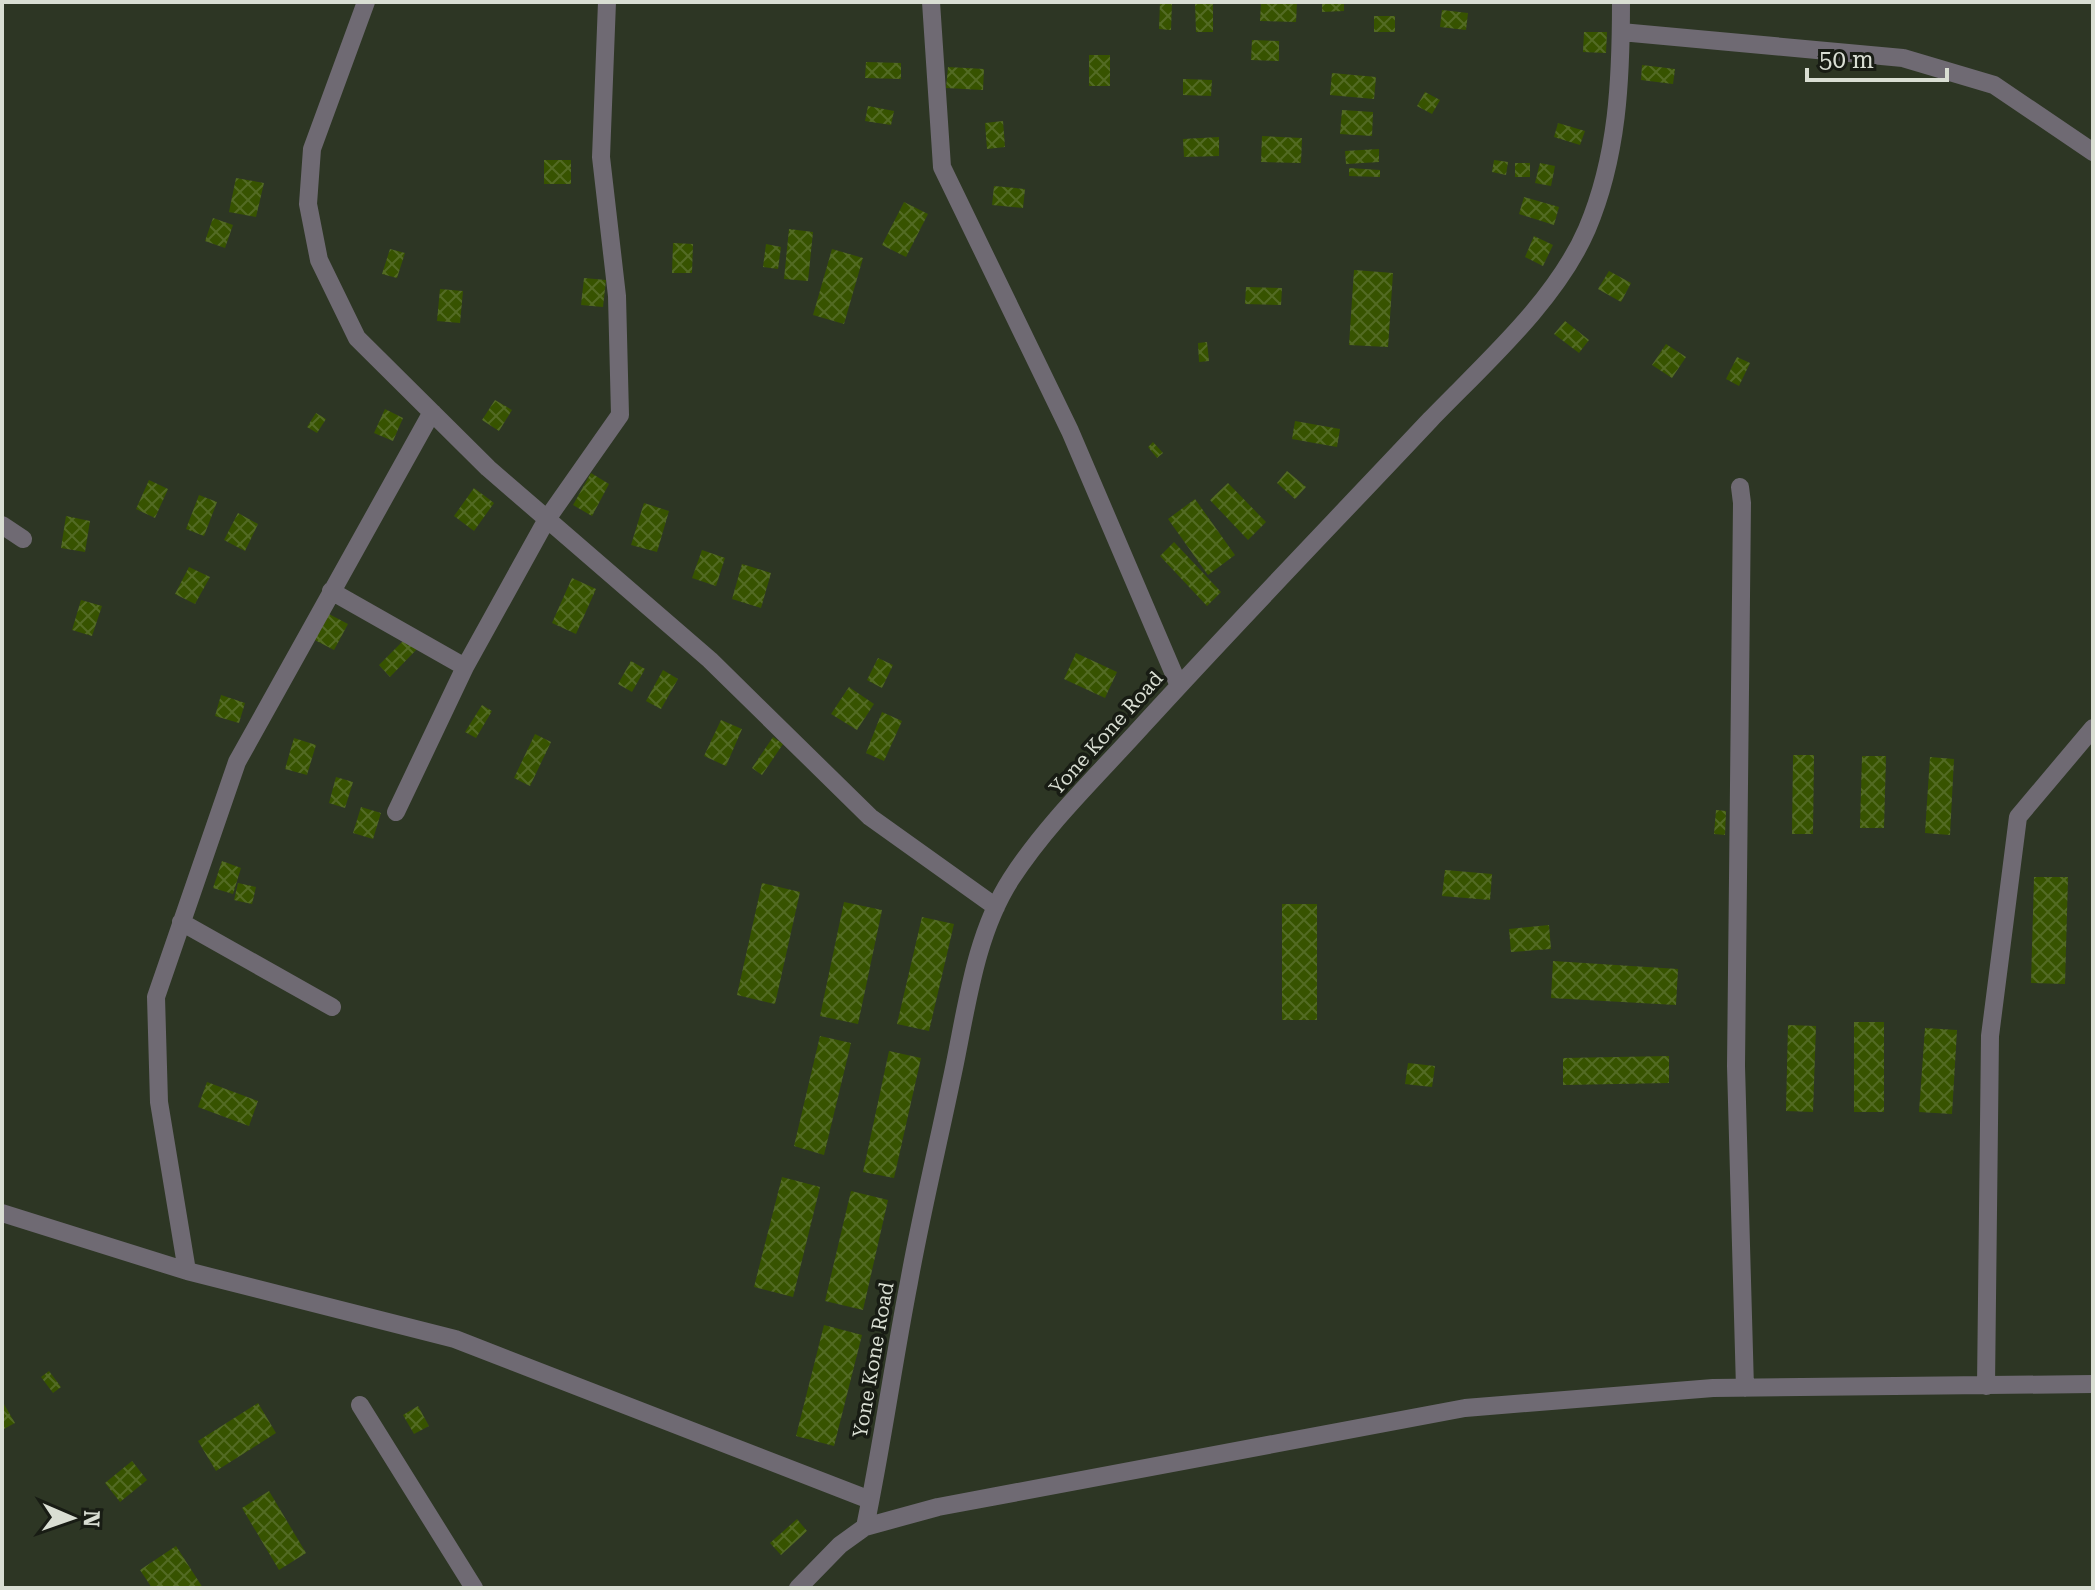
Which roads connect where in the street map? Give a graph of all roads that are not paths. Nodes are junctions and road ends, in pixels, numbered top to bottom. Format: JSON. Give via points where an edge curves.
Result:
{"nodes":[{"id":1,"x":366,"y":2,"type":"edge"},
{"id":2,"x":607,"y":2,"type":"edge"},
{"id":3,"x":931,"y":2,"type":"edge"},
{"id":4,"x":1621,"y":2,"type":"edge"},
{"id":5,"x":1621,"y":32,"type":"junction"},
{"id":6,"x":2093,"y":152,"type":"edge"},
{"id":7,"x":432,"y":412,"type":"junction"},
{"id":8,"x":1740,"y":487,"type":"dead end"},
{"id":9,"x":547,"y":519,"type":"junction"},
{"id":10,"x":2,"y":525,"type":"edge"},
{"id":11,"x":23,"y":539,"type":"dead end"},
{"id":12,"x":331,"y":591,"type":"junction"},
{"id":13,"x":465,"y":667,"type":"junction"},
{"id":14,"x":1179,"y":686,"type":"junction"},
{"id":15,"x":2093,"y":728,"type":"edge"},
{"id":16,"x":396,"y":812,"type":"dead end"},
{"id":17,"x":996,"y":907,"type":"junction"},
{"id":18,"x":181,"y":922,"type":"junction"},
{"id":19,"x":332,"y":1007,"type":"dead end"},
{"id":20,"x":2,"y":1213,"type":"edge"},
{"id":21,"x":187,"y":1271,"type":"junction"},
{"id":22,"x":2093,"y":1384,"type":"edge"},
{"id":23,"x":1986,"y":1386,"type":"junction"},
{"id":24,"x":1745,"y":1388,"type":"junction"},
{"id":25,"x":360,"y":1405,"type":"dead end"},
{"id":26,"x":870,"y":1500,"type":"junction"},
{"id":27,"x":865,"y":1527,"type":"junction"},
{"id":28,"x":474,"y":1588,"type":"edge"},
{"id":29,"x":798,"y":1588,"type":"edge"}],
"edges":[{"from":1,"to":7,"type":"street","via":[[312,149],[308,204],[319,260],[357,338]]},
{"from":2,"to":9,"type":"street","via":[[601,157],[617,296],[620,415]]},
{"from":3,"to":14,"type":"street","via":[[942,167],[1070,431]]},
{"from":4,"to":5,"type":"street","name":"Yone Kone Road"},
{"from":5,"to":6,"type":"street","via":[[1903,58],[1994,85]]},
{"from":5,"to":14,"type":"street","name":"Yone Kone Road","via":[[1621,72],[1602,186],[1567,266],[1487,360]]},
{"from":7,"to":9,"type":"street"},
{"from":7,"to":12,"type":"street"},
{"from":8,"to":24,"type":"street","via":[[1736,1066]]},
{"from":9,"to":13,"type":"street"},
{"from":9,"to":17,"type":"street","via":[[710,660],[870,817]]},
{"from":10,"to":11,"type":"street"},
{"from":12,"to":13,"type":"street"},
{"from":12,"to":18,"type":"street","via":[[237,762]]},
{"from":13,"to":16,"type":"street"},
{"from":14,"to":17,"type":"street","name":"Yone Kone Road","via":[[1053,824]]},
{"from":15,"to":23,"type":"street","via":[[2018,817],[1990,1036]]},
{"from":17,"to":26,"type":"street","name":"Yone Kone Road","via":[[972,985],[912,1265]]},
{"from":18,"to":19,"type":"street"},
{"from":18,"to":21,"type":"street","via":[[156,997],[159,1102]]},
{"from":20,"to":21,"type":"street"},
{"from":21,"to":26,"type":"street","via":[[455,1339]]},
{"from":22,"to":23,"type":"street"},
{"from":23,"to":24,"type":"street"},
{"from":24,"to":27,"type":"street","via":[[1465,1408],[938,1507]]},
{"from":25,"to":28,"type":"street"},
{"from":26,"to":27,"type":"street","name":"Yone Kone Road"},
{"from":27,"to":29,"type":"street"}]}
